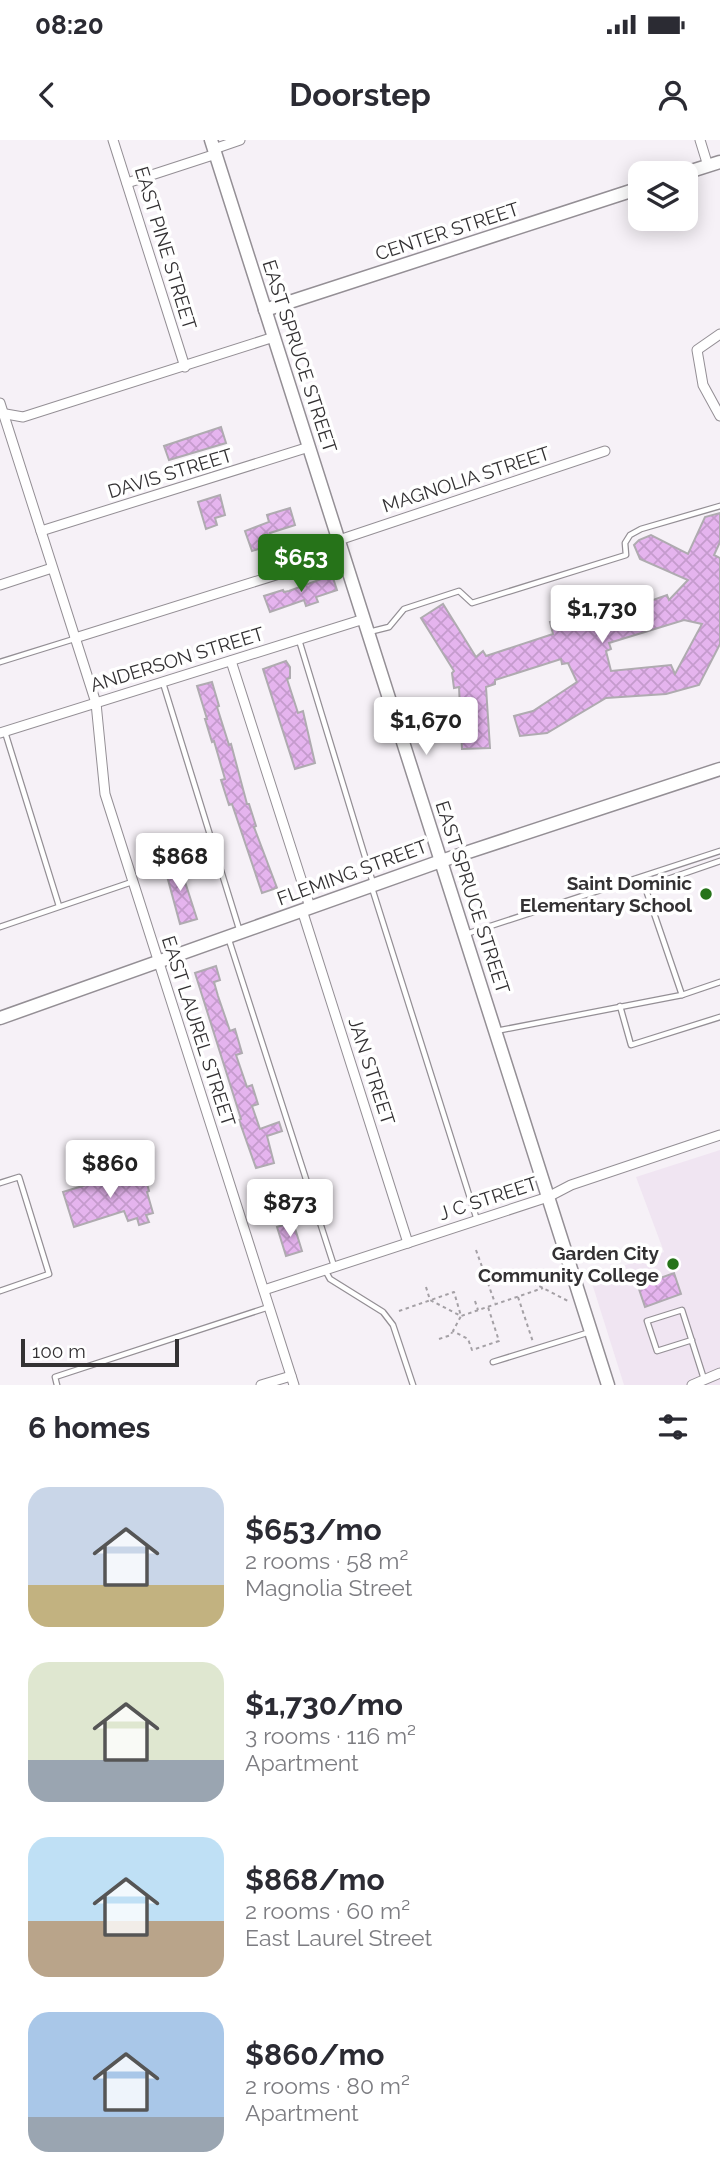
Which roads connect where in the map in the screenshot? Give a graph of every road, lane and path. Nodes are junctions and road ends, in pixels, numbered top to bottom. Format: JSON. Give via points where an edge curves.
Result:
{"nodes":[{"id":1,"x":113,"y":140,"type":"edge"},
{"id":2,"x":240,"y":140,"type":"edge"},
{"id":3,"x":699,"y":140,"type":"edge"},
{"id":4,"x":214,"y":147,"type":"edge"},
{"id":5,"x":714,"y":164,"type":"edge"},
{"id":6,"x":127,"y":183,"type":"junction"},
{"id":7,"x":628,"y":192,"type":"edge"},
{"id":8,"x":265,"y":310,"type":"junction"},
{"id":9,"x":720,"y":334,"type":"edge"},
{"id":10,"x":274,"y":337,"type":"junction"},
{"id":11,"x":184,"y":367,"type":"junction"},
{"id":12,"x":1,"y":410,"type":"edge"},
{"id":13,"x":720,"y":416,"type":"edge"},
{"id":14,"x":309,"y":447,"type":"junction"},
{"id":15,"x":605,"y":451,"type":"dead end"},
{"id":16,"x":720,"y":506,"type":"edge"},
{"id":17,"x":41,"y":531,"type":"junction"},
{"id":18,"x":339,"y":540,"type":"junction"},
{"id":19,"x":343,"y":554,"type":"junction"},
{"id":20,"x":52,"y":568,"type":"junction"},
{"id":21,"x":0,"y":585,"type":"edge"},
{"id":22,"x":364,"y":619,"type":"junction"},
{"id":23,"x":368,"y":632,"type":"junction"},
{"id":24,"x":75,"y":638,"type":"junction"},
{"id":25,"x":299,"y":639,"type":"junction"},
{"id":26,"x":231,"y":661,"type":"junction"},
{"id":27,"x":0,"y":662,"type":"edge"},
{"id":28,"x":163,"y":682,"type":"junction"},
{"id":29,"x":96,"y":703,"type":"junction"},
{"id":30,"x":2,"y":732,"type":"edge"},
{"id":31,"x":720,"y":769,"type":"edge"},
{"id":32,"x":720,"y":851,"type":"edge"},
{"id":33,"x":441,"y":860,"type":"junction"},
{"id":34,"x":720,"y":861,"type":"edge"},
{"id":35,"x":133,"y":882,"type":"junction"},
{"id":36,"x":372,"y":885,"type":"junction"},
{"id":37,"x":59,"y":906,"type":"junction"},
{"id":38,"x":306,"y":909,"type":"junction"},
{"id":39,"x":0,"y":927,"type":"edge"},
{"id":40,"x":234,"y":934,"type":"junction"},
{"id":41,"x":465,"y":934,"type":"junction"},
{"id":42,"x":158,"y":961,"type":"junction"},
{"id":43,"x":720,"y":982,"type":"edge"},
{"id":44,"x":682,"y":995,"type":"junction"},
{"id":45,"x":620,"y":1006,"type":"junction"},
{"id":46,"x":1,"y":1016,"type":"edge"},
{"id":47,"x":720,"y":1017,"type":"edge"},
{"id":48,"x":495,"y":1032,"type":"junction"},
{"id":49,"x":720,"y":1135,"type":"edge"},
{"id":50,"x":0,"y":1183,"type":"edge"},
{"id":51,"x":548,"y":1198,"type":"junction"},
{"id":52,"x":477,"y":1220,"type":"junction"},
{"id":53,"x":408,"y":1243,"type":"junction"},
{"id":54,"x":476,"y":1250,"type":"dead end"},
{"id":55,"x":330,"y":1268,"type":"junction"},
{"id":56,"x":488,"y":1282,"type":"junction"},
{"id":57,"x":426,"y":1287,"type":"dead end"},
{"id":58,"x":543,"y":1288,"type":"junction"},
{"id":59,"x":264,"y":1290,"type":"junction"},
{"id":60,"x":0,"y":1291,"type":"edge"},
{"id":61,"x":518,"y":1296,"type":"junction"},
{"id":62,"x":431,"y":1300,"type":"junction"},
{"id":63,"x":475,"y":1301,"type":"dead end"},
{"id":64,"x":572,"y":1303,"type":"dead end"},
{"id":65,"x":495,"y":1304,"type":"junction"},
{"id":66,"x":269,"y":1307,"type":"junction"},
{"id":67,"x":488,"y":1307,"type":"junction"},
{"id":68,"x":478,"y":1310,"type":"junction"},
{"id":69,"x":399,"y":1311,"type":"dead end"},
{"id":70,"x":461,"y":1316,"type":"junction"},
{"id":71,"x":453,"y":1331,"type":"junction"},
{"id":72,"x":591,"y":1331,"type":"junction"},
{"id":73,"x":439,"y":1339,"type":"dead end"},
{"id":74,"x":499,"y":1340,"type":"junction"},
{"id":75,"x":692,"y":1340,"type":"junction"},
{"id":76,"x":536,"y":1349,"type":"junction"},
{"id":77,"x":506,"y":1358,"type":"junction"},
{"id":78,"x":493,"y":1362,"type":"dead end"},
{"id":79,"x":717,"y":1378,"type":"edge"},
{"id":80,"x":293,"y":1380,"type":"edge"},
{"id":81,"x":704,"y":1380,"type":"junction"},
{"id":82,"x":57,"y":1385,"type":"edge"},
{"id":83,"x":261,"y":1385,"type":"edge"},
{"id":84,"x":413,"y":1385,"type":"edge"},
{"id":85,"x":608,"y":1385,"type":"edge"},
{"id":86,"x":692,"y":1385,"type":"edge"}],
"edges":[{"from":1,"to":6,"type":"street","name":"EAST PINE STREET"},
{"from":2,"to":4,"type":"street"},
{"from":3,"to":5,"type":"street"},
{"from":4,"to":6,"type":"street"},
{"from":4,"to":8,"type":"street","name":"EAST SPRUCE STREET"},
{"from":6,"to":11,"type":"street","name":"EAST PINE STREET"},
{"from":7,"to":8,"type":"street","name":"CENTER STREET"},
{"from":8,"to":10,"type":"street","name":"EAST SPRUCE STREET"},
{"from":9,"to":13,"type":"street","via":[[697,350],[703,385]]},
{"from":10,"to":11,"type":"street"},
{"from":10,"to":14,"type":"street","name":"EAST SPRUCE STREET"},
{"from":11,"to":12,"type":"street","via":[[23,417]]},
{"from":12,"to":17,"type":"street","name":"EAST LAUREL STREET"},
{"from":14,"to":17,"type":"street","name":"DAVIS STREET"},
{"from":14,"to":18,"type":"street","name":"EAST SPRUCE STREET"},
{"from":15,"to":18,"type":"street","name":"MAGNOLIA STREET"},
{"from":16,"to":23,"type":"lane","via":[[641,529],[625,543],[626,555],[472,603],[459,591],[404,609],[389,627]]},
{"from":17,"to":20,"type":"street","name":"EAST LAUREL STREET"},
{"from":18,"to":19,"type":"street","name":"EAST SPRUCE STREET"},
{"from":19,"to":22,"type":"street","name":"EAST SPRUCE STREET"},
{"from":19,"to":24,"type":"street"},
{"from":20,"to":21,"type":"street"},
{"from":20,"to":24,"type":"street","name":"EAST LAUREL STREET"},
{"from":22,"to":23,"type":"street","name":"EAST SPRUCE STREET"},
{"from":22,"to":25,"type":"street","name":"ANDERSON STREET"},
{"from":23,"to":33,"type":"street","name":"EAST SPRUCE STREET"},
{"from":24,"to":27,"type":"lane"},
{"from":24,"to":29,"type":"street","name":"EAST LAUREL STREET"},
{"from":25,"to":26,"type":"street","name":"ANDERSON STREET"},
{"from":25,"to":36,"type":"lane"},
{"from":26,"to":28,"type":"street","name":"ANDERSON STREET"},
{"from":26,"to":38,"type":"street","name":"JAN STREET"},
{"from":28,"to":29,"type":"street","name":"ANDERSON STREET"},
{"from":28,"to":40,"type":"lane"},
{"from":29,"to":30,"type":"street","name":"ANDERSON STREET"},
{"from":29,"to":35,"type":"street","name":"EAST LAUREL STREET","via":[[105,794]]},
{"from":30,"to":37,"type":"lane"},
{"from":31,"to":33,"type":"street","name":"FLEMING STREET"},
{"from":32,"to":41,"type":"lane"},
{"from":33,"to":36,"type":"street","name":"FLEMING STREET"},
{"from":33,"to":41,"type":"street","name":"EAST SPRUCE STREET"},
{"from":34,"to":44,"type":"lane","via":[[645,887]]},
{"from":35,"to":37,"type":"lane"},
{"from":35,"to":42,"type":"street","name":"EAST LAUREL STREET"},
{"from":36,"to":38,"type":"street","name":"FLEMING STREET"},
{"from":36,"to":52,"type":"lane"},
{"from":37,"to":39,"type":"lane"},
{"from":38,"to":40,"type":"street","name":"FLEMING STREET"},
{"from":38,"to":53,"type":"street","name":"JAN STREET"},
{"from":40,"to":42,"type":"street","name":"FLEMING STREET"},
{"from":40,"to":55,"type":"lane"},
{"from":41,"to":48,"type":"street","name":"EAST SPRUCE STREET"},
{"from":42,"to":46,"type":"street","name":"FLEMING STREET"},
{"from":42,"to":59,"type":"street","name":"EAST LAUREL STREET"},
{"from":43,"to":44,"type":"lane"},
{"from":44,"to":45,"type":"lane"},
{"from":45,"to":47,"type":"lane","via":[[631,1045]]},
{"from":45,"to":48,"type":"lane"},
{"from":48,"to":51,"type":"street","name":"EAST SPRUCE STREET"},
{"from":49,"to":51,"type":"street","name":"J C STREET","via":[[571,1185]]},
{"from":50,"to":60,"type":"lane","via":[[19,1177],[49,1275]]},
{"from":51,"to":52,"type":"street","name":"J C STREET"},
{"from":51,"to":72,"type":"street","name":"EAST SPRUCE STREET"},
{"from":52,"to":53,"type":"street","name":"J C STREET"},
{"from":53,"to":55,"type":"street","name":"J C STREET"},
{"from":54,"to":56,"type":"path"},
{"from":55,"to":59,"type":"street","name":"J C STREET"},
{"from":55,"to":84,"type":"lane","via":[[330,1279],[383,1312],[393,1325]]},
{"from":56,"to":58,"type":"path","via":[[514,1273]]},
{"from":56,"to":65,"type":"path"},
{"from":57,"to":62,"type":"path"},
{"from":58,"to":61,"type":"path"},
{"from":58,"to":64,"type":"path"},
{"from":59,"to":66,"type":"street","name":"EAST LAUREL STREET"},
{"from":61,"to":65,"type":"path"},
{"from":61,"to":76,"type":"path"},
{"from":62,"to":69,"type":"path"},
{"from":62,"to":70,"type":"path"},
{"from":62,"to":70,"type":"path","via":[[454,1293]]},
{"from":63,"to":68,"type":"path"},
{"from":65,"to":67,"type":"path"},
{"from":66,"to":80,"type":"street","name":"EAST LAUREL STREET"},
{"from":66,"to":82,"type":"lane","via":[[55,1377]]},
{"from":67,"to":68,"type":"path"},
{"from":67,"to":74,"type":"path"},
{"from":68,"to":70,"type":"path"},
{"from":70,"to":71,"type":"path"},
{"from":71,"to":73,"type":"path"},
{"from":71,"to":74,"type":"path","via":[[468,1339],[472,1350]]},
{"from":72,"to":76,"type":"lane"},
{"from":72,"to":85,"type":"street","name":"EAST SPRUCE STREET"},
{"from":74,"to":77,"type":"path"},
{"from":75,"to":75,"type":"lane","via":[[682,1310],[647,1321],[657,1351]]},
{"from":75,"to":81,"type":"lane"},
{"from":76,"to":77,"type":"lane"},
{"from":77,"to":78,"type":"lane"},
{"from":79,"to":81,"type":"street"},
{"from":80,"to":83,"type":"street"},
{"from":81,"to":86,"type":"street"}]}
